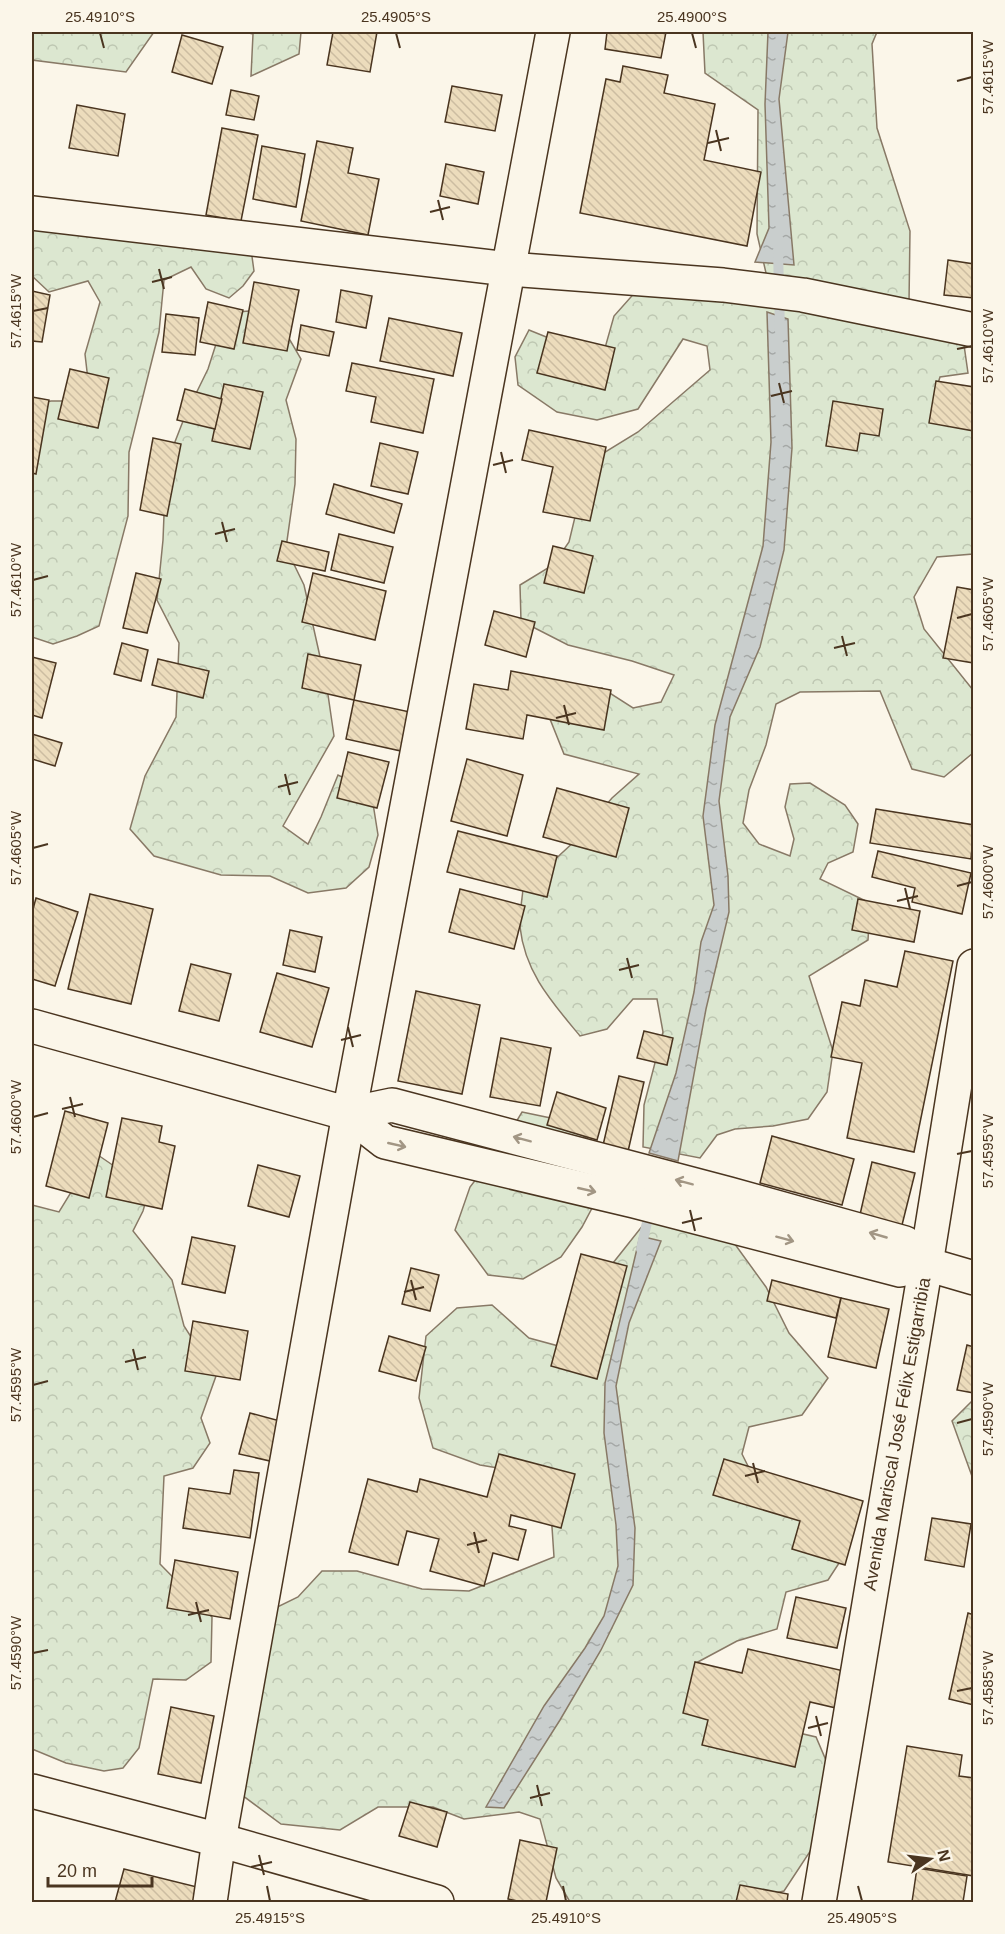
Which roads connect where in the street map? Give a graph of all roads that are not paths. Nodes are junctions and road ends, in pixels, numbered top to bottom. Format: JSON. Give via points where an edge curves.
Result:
{"nodes":[{"id":1,"x":553,"y":32,"type":"edge"},
{"id":2,"x":32,"y":213,"type":"edge"},
{"id":3,"x":508,"y":269,"type":"junction"},
{"id":4,"x":974,"y":330,"type":"edge"},
{"id":5,"x":974,"y":966,"type":"edge"},
{"id":6,"x":32,"y":1026,"type":"edge"},
{"id":7,"x":349,"y":1114,"type":"junction"},
{"id":8,"x":926,"y":1264,"type":"junction"},
{"id":9,"x":974,"y":1278,"type":"edge"},
{"id":10,"x":32,"y":1791,"type":"edge"},
{"id":11,"x":219,"y":1840,"type":"junction"},
{"id":12,"x":210,"y":1902,"type":"edge"},
{"id":13,"x":437,"y":1902,"type":"edge"},
{"id":14,"x":819,"y":1902,"type":"edge"}],
"edges":[{"from":1,"to":3,"type":"street"},
{"from":2,"to":3,"type":"street"},
{"from":3,"to":4,"type":"street","via":[[803,295]]},
{"from":3,"to":7,"type":"street"},
{"from":5,"to":8,"type":"street","name":"Avenida Mariscal José Félix Estigarribia"},
{"from":6,"to":7,"type":"street"},
{"from":7,"to":8,"type":"street","via":[[385,1142],[637,1185],[729,1209],[906,1243]]},
{"from":7,"to":11,"type":"street"},
{"from":8,"to":9,"type":"street"},
{"from":8,"to":14,"type":"street","name":"Avenida Mariscal José Félix Estigarribia"},
{"from":10,"to":11,"type":"street"},
{"from":11,"to":12,"type":"street"},
{"from":11,"to":13,"type":"street"}]}
